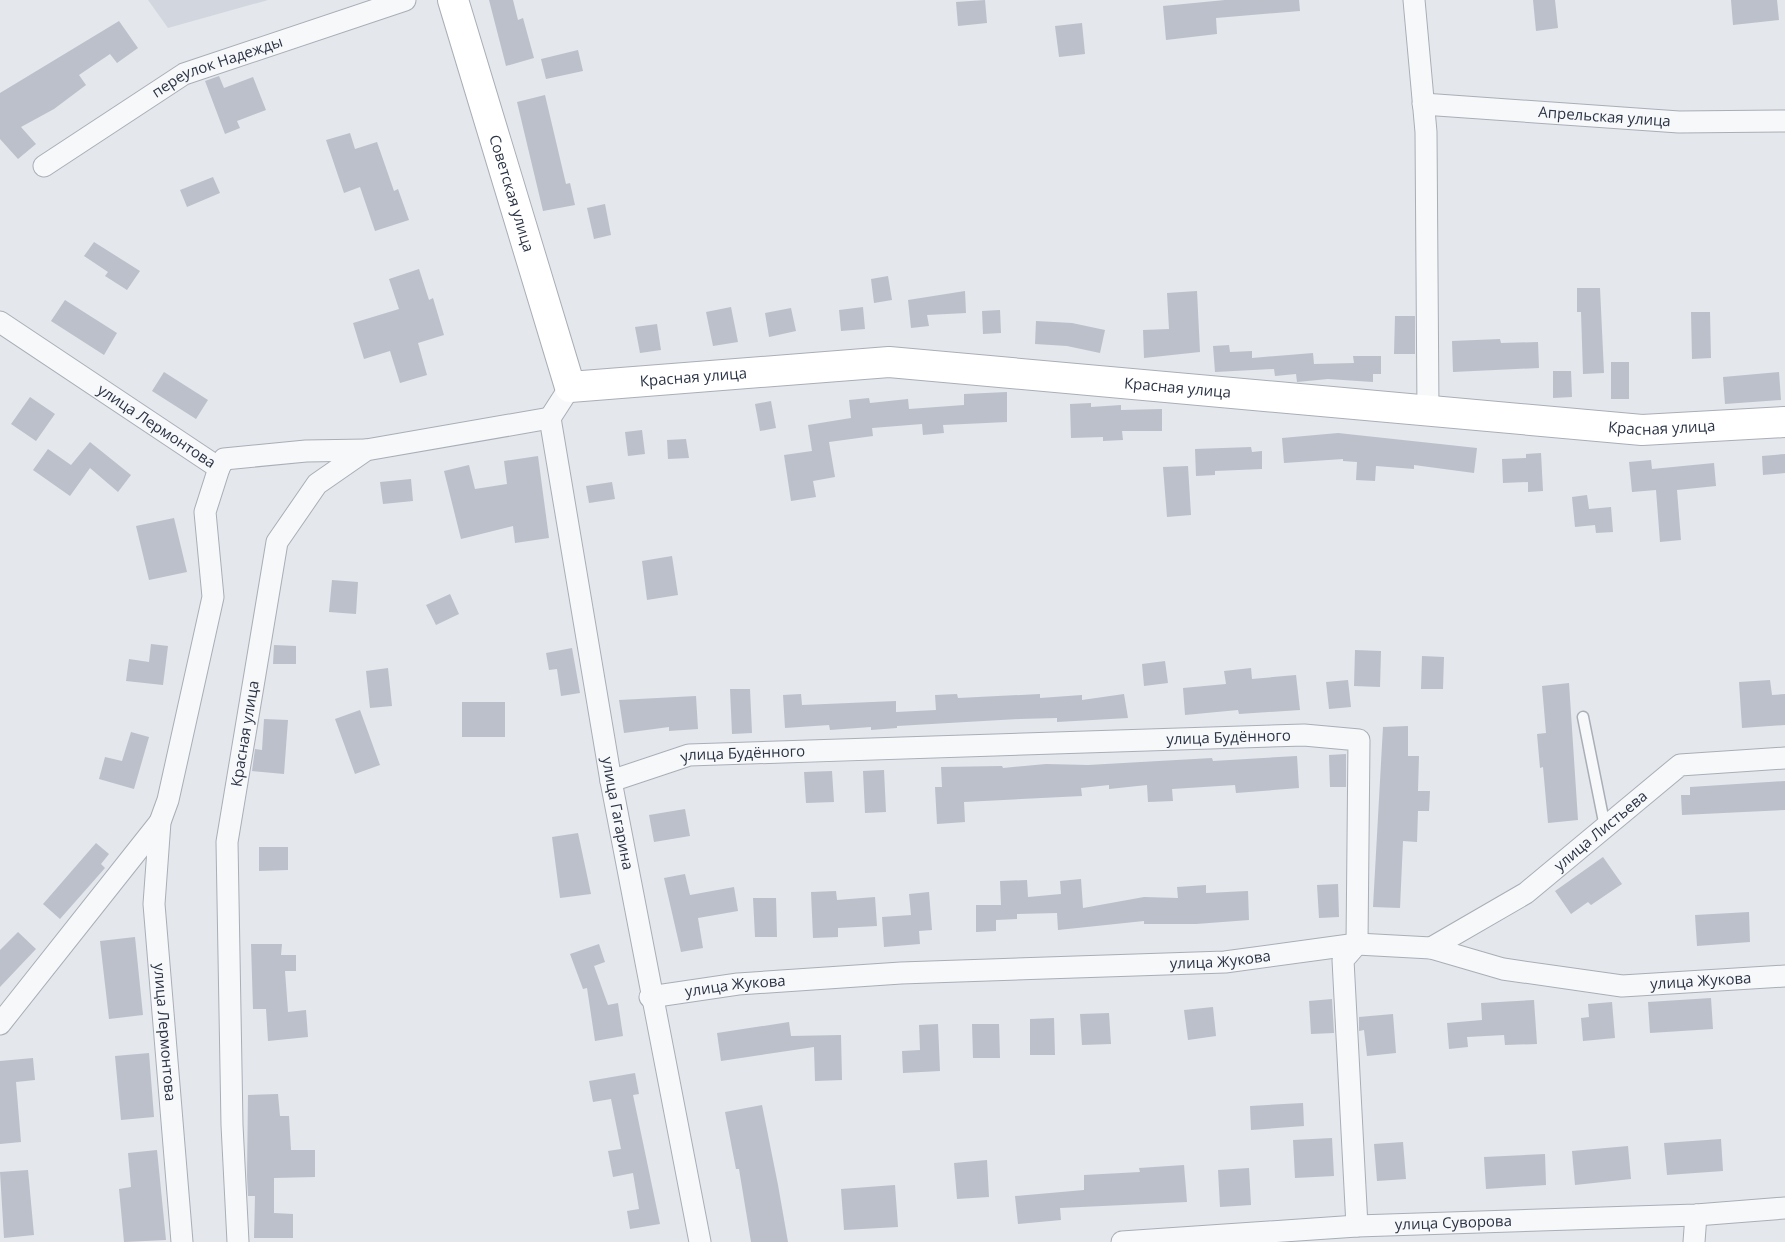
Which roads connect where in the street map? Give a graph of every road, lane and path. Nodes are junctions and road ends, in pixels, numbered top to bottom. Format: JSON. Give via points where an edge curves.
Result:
{"nodes":[{"id":1,"x":405,"y":0,"type":"edge"},
{"id":2,"x":453,"y":0,"type":"edge"},
{"id":3,"x":1414,"y":0,"type":"edge"},
{"id":4,"x":1423,"y":104,"type":"junction"},
{"id":5,"x":1785,"y":121,"type":"edge"},
{"id":6,"x":44,"y":166,"type":"dead end"},
{"id":7,"x":0,"y":322,"type":"edge"},
{"id":8,"x":570,"y":387,"type":"junction"},
{"id":9,"x":1428,"y":411,"type":"junction"},
{"id":10,"x":550,"y":418,"type":"junction"},
{"id":11,"x":1785,"y":422,"type":"edge"},
{"id":12,"x":366,"y":450,"type":"junction"},
{"id":13,"x":219,"y":468,"type":"junction"},
{"id":14,"x":1583,"y":717,"type":"dead end"},
{"id":15,"x":1785,"y":758,"type":"edge"},
{"id":16,"x":611,"y":781,"type":"junction"},
{"id":17,"x":160,"y":822,"type":"junction"},
{"id":18,"x":1605,"y":827,"type":"junction"},
{"id":19,"x":1357,"y":944,"type":"junction"},
{"id":20,"x":1431,"y":948,"type":"junction"},
{"id":21,"x":1785,"y":976,"type":"edge"},
{"id":22,"x":650,"y":996,"type":"junction"},
{"id":23,"x":0,"y":1024,"type":"edge"},
{"id":24,"x":1785,"y":1208,"type":"edge"},
{"id":25,"x":1696,"y":1215,"type":"junction"},
{"id":26,"x":1357,"y":1226,"type":"junction"},
{"id":27,"x":182,"y":1242,"type":"edge"},
{"id":28,"x":238,"y":1242,"type":"edge"},
{"id":29,"x":700,"y":1242,"type":"edge"},
{"id":30,"x":1122,"y":1242,"type":"edge"},
{"id":31,"x":1694,"y":1242,"type":"edge"}],
"edges":[{"from":1,"to":6,"type":"street","name":"переулок Надежды","via":[[184,74]]},
{"from":2,"to":8,"type":"main road","name":"Советская улица"},
{"from":3,"to":4,"type":"street"},
{"from":4,"to":5,"type":"street","name":"Апрельская улица","via":[[1679,122]]},
{"from":4,"to":9,"type":"street"},
{"from":7,"to":13,"type":"street","name":"улица Лермонтова"},
{"from":8,"to":9,"type":"main road","name":"Красная улица","via":[[890,362]]},
{"from":8,"to":10,"type":"street"},
{"from":9,"to":11,"type":"main road","name":"Красная улица","via":[[1642,430]]},
{"from":10,"to":12,"type":"street","name":"Красная улица"},
{"from":10,"to":16,"type":"street","name":"улица Гагарина"},
{"from":12,"to":13,"type":"street","via":[[224,459]]},
{"from":12,"to":28,"type":"street","name":"Красная улица","via":[[317,484],[277,542],[227,842]]},
{"from":13,"to":17,"type":"street","name":"улица Лермонтова","via":[[205,512],[213,597]]},
{"from":14,"to":18,"type":"lane"},
{"from":15,"to":18,"type":"street","name":"улица Листьева","via":[[1680,765]]},
{"from":16,"to":19,"type":"street","name":"улица Будённого","via":[[688,754],[1304,735],[1359,740]]},
{"from":16,"to":22,"type":"street","name":"улица Гагарина"},
{"from":17,"to":23,"type":"street","name":"улица Лермонтова"},
{"from":17,"to":27,"type":"street","name":"улица Лермонтова","via":[[154,904]]},
{"from":18,"to":20,"type":"street","name":"улица Листьева","via":[[1526,893]]},
{"from":19,"to":20,"type":"street","name":"улица Жукова"},
{"from":19,"to":22,"type":"street","name":"улица Жукова","via":[[1225,962],[901,973],[738,984]]},
{"from":19,"to":26,"type":"street","name":"улица Будённого","via":[[1343,960]]},
{"from":20,"to":21,"type":"street","name":"улица Жукова","via":[[1503,969],[1622,986]]},
{"from":22,"to":29,"type":"street","name":"улица Гагарина"},
{"from":24,"to":25,"type":"street","name":"улица Суворова"},
{"from":25,"to":26,"type":"street","name":"улица Суворова"},
{"from":25,"to":31,"type":"street"},
{"from":26,"to":30,"type":"street","name":"улица Суворова"}]}
